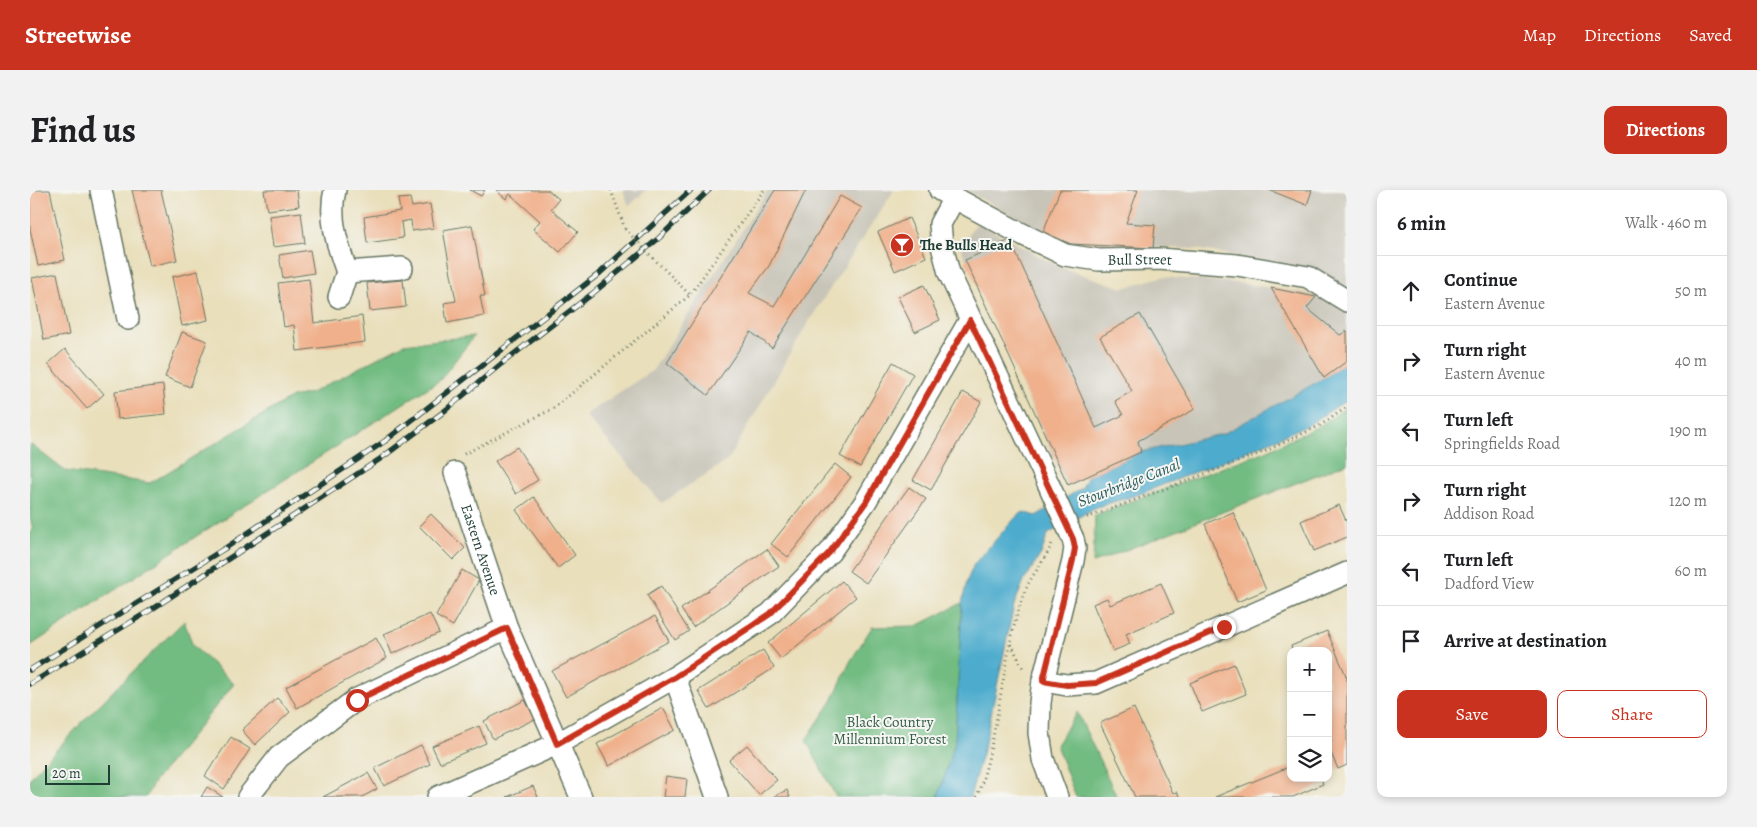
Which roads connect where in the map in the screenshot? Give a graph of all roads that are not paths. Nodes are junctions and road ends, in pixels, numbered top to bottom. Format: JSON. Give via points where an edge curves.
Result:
{"nodes":[{"id":1,"x":101,"y":190,"type":"edge"},
{"id":2,"x":335,"y":190,"type":"edge"},
{"id":3,"x":947,"y":194,"type":"edge"},
{"id":4,"x":402,"y":268,"type":"dead end"},
{"id":5,"x":347,"y":272,"type":"junction"},
{"id":6,"x":339,"y":297,"type":"dead end"},
{"id":7,"x":1347,"y":301,"type":"edge"},
{"id":8,"x":128,"y":319,"type":"dead end"},
{"id":9,"x":970,"y":320,"type":"junction"},
{"id":10,"x":455,"y":473,"type":"road end"},
{"id":11,"x":1347,"y":573,"type":"edge"},
{"id":12,"x":507,"y":628,"type":"junction"},
{"id":13,"x":675,"y":677,"type":"junction"},
{"id":14,"x":1043,"y":681,"type":"junction"},
{"id":15,"x":557,"y":744,"type":"junction"},
{"id":16,"x":248,"y":797,"type":"edge"},
{"id":17,"x":438,"y":797,"type":"edge"},
{"id":18,"x":581,"y":797,"type":"edge"},
{"id":19,"x":718,"y":797,"type":"edge"},
{"id":20,"x":1057,"y":797,"type":"edge"}],
"edges":[{"from":1,"to":8,"type":"street"},
{"from":2,"to":5,"type":"street","via":[[333,220]]},
{"from":3,"to":7,"type":"street","name":"Bull Street","via":[[1065,255],[1099,260],[1159,259],[1246,266],[1308,276]]},
{"from":3,"to":9,"type":"street","via":[[940,224],[942,246],[949,273]]},
{"from":4,"to":5,"type":"street"},
{"from":5,"to":6,"type":"street"},
{"from":9,"to":13,"type":"street","via":[[866,502],[830,552],[770,614]]},
{"from":9,"to":14,"type":"street","bridge":true,"via":[[1048,483],[1063,539],[1075,548]]},
{"from":10,"to":12,"type":"street","name":"Eastern Avenue"},
{"from":11,"to":14,"type":"street","via":[[1096,683],[1067,685]]},
{"from":12,"to":15,"type":"street","name":"Eastern Avenue"},
{"from":12,"to":16,"type":"street","via":[[357,700],[278,757]]},
{"from":13,"to":15,"type":"street"},
{"from":13,"to":19,"type":"street"},
{"from":14,"to":20,"type":"street","via":[[1039,733],[1043,759]]},
{"from":15,"to":17,"type":"street"},
{"from":15,"to":18,"type":"street","name":"Eastern Avenue"}]}
